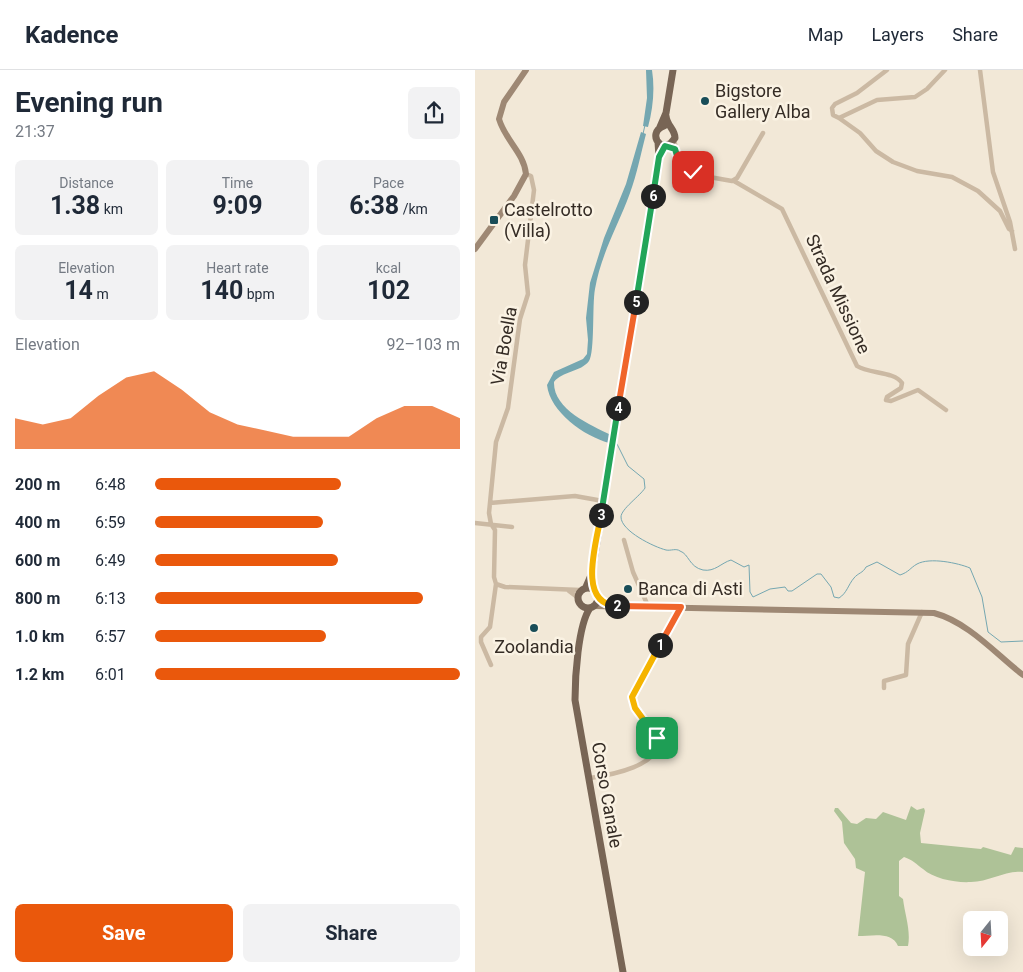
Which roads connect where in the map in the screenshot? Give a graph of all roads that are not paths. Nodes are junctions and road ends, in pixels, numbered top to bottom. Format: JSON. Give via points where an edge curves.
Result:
{"nodes":[{"id":1,"x":526,"y":70,"type":"edge"},
{"id":2,"x":673,"y":70,"type":"edge"},
{"id":3,"x":887,"y":70,"type":"edge"},
{"id":4,"x":945,"y":70,"type":"edge"},
{"id":5,"x":980,"y":70,"type":"edge"},
{"id":6,"x":666,"y":113,"type":"junction"},
{"id":7,"x":839,"y":118,"type":"junction"},
{"id":8,"x":661,"y":127,"type":"junction"},
{"id":9,"x":669,"y":127,"type":"junction"},
{"id":10,"x":763,"y":133,"type":"dead end"},
{"id":11,"x":674,"y":140,"type":"junction"},
{"id":12,"x":663,"y":144,"type":"junction"},
{"id":13,"x":677,"y":151,"type":"junction"},
{"id":14,"x":526,"y":174,"type":"junction"},
{"id":15,"x":734,"y":181,"type":"junction"},
{"id":16,"x":1013,"y":231,"type":"junction"},
{"id":17,"x":475,"y":249,"type":"edge"},
{"id":18,"x":1015,"y":249,"type":"dead end"},
{"id":19,"x":946,"y":410,"type":"dead end"},
{"id":20,"x":603,"y":501,"type":"junction"},
{"id":21,"x":490,"y":503,"type":"junction"},
{"id":22,"x":475,"y":523,"type":"edge"},
{"id":23,"x":491,"y":524,"type":"junction"},
{"id":24,"x":512,"y":527,"type":"dead end"},
{"id":25,"x":624,"y":540,"type":"dead end"},
{"id":26,"x":496,"y":584,"type":"junction"},
{"id":27,"x":584,"y":591,"type":"junction"},
{"id":28,"x":598,"y":598,"type":"junction"},
{"id":29,"x":612,"y":605,"type":"junction"},
{"id":30,"x":581,"y":606,"type":"junction"},
{"id":31,"x":648,"y":606,"type":"junction"},
{"id":32,"x":592,"y":607,"type":"junction"},
{"id":33,"x":681,"y":607,"type":"junction"},
{"id":34,"x":922,"y":612,"type":"junction"},
{"id":35,"x":583,"y":623,"type":"junction"},
{"id":36,"x":481,"y":637,"type":"junction"},
{"id":37,"x":475,"y":640,"type":"edge"},
{"id":38,"x":491,"y":665,"type":"dead end"},
{"id":39,"x":1023,"y":675,"type":"edge"},
{"id":40,"x":884,"y":688,"type":"dead end"},
{"id":41,"x":590,"y":778,"type":"junction"},
{"id":42,"x":623,"y":972,"type":"edge"}],
"edges":[{"from":1,"to":14,"type":"main road","via":[[504,102],[499,119],[522,158]]},
{"from":2,"to":6,"type":"main road"},
{"from":3,"to":7,"type":"street","via":[[857,93],[835,104],[831,112]]},
{"from":4,"to":7,"type":"street","via":[[915,97],[877,100]]},
{"from":5,"to":16,"type":"street","via":[[993,172]]},
{"from":6,"to":8,"type":"main road"},
{"from":6,"to":9,"type":"main road"},
{"from":7,"to":16,"type":"street","via":[[893,162],[917,171],[952,177],[971,186],[1000,212]]},
{"from":8,"to":9,"type":"main road"},
{"from":8,"to":12,"type":"main road","via":[[655,134]]},
{"from":9,"to":11,"type":"main road","via":[[674,132]]},
{"from":10,"to":15,"type":"street"},
{"from":11,"to":12,"type":"main road"},
{"from":11,"to":13,"type":"street","name":"Strada Missione"},
{"from":12,"to":13,"type":"street","name":"Strada Missione"},
{"from":12,"to":20,"type":"main road"},
{"from":13,"to":15,"type":"street","name":"Strada Missione","via":[[680,163],[695,174]]},
{"from":14,"to":17,"type":"main road"},
{"from":14,"to":21,"type":"street","name":"Via Boella","via":[[531,176],[534,190],[525,266],[528,294],[520,319],[507,408],[496,442]]},
{"from":15,"to":19,"type":"street","name":"Strada Missione","via":[[782,209],[857,366],[897,378],[902,383],[901,388],[886,400],[918,390]]},
{"from":16,"to":18,"type":"street"},
{"from":20,"to":21,"type":"street","via":[[575,496]]},
{"from":20,"to":27,"type":"main road","via":[[592,573]]},
{"from":21,"to":23,"type":"street","name":"Via Boella"},
{"from":22,"to":23,"type":"street"},
{"from":23,"to":24,"type":"street"},
{"from":23,"to":26,"type":"street","name":"Via Boella","via":[[495,530]]},
{"from":25,"to":31,"type":"street"},
{"from":26,"to":27,"type":"street"},
{"from":26,"to":36,"type":"street","name":"Via Boella","via":[[490,627]]},
{"from":27,"to":28,"type":"main road"},
{"from":27,"to":30,"type":"main road","name":"Corso Canale"},
{"from":28,"to":29,"type":"main road"},
{"from":28,"to":32,"type":"main road","name":"Corso Canale"},
{"from":29,"to":31,"type":"main road"},
{"from":29,"to":32,"type":"main road"},
{"from":30,"to":32,"type":"main road"},
{"from":30,"to":35,"type":"main road","name":"Corso Canale"},
{"from":31,"to":33,"type":"main road"},
{"from":32,"to":35,"type":"main road","name":"Corso Canale"},
{"from":33,"to":34,"type":"main road"},
{"from":33,"to":41,"type":"street","via":[[632,697],[635,708],[657,738],[655,752],[620,773]]},
{"from":34,"to":39,"type":"main road","via":[[954,620]]},
{"from":34,"to":40,"type":"street","via":[[909,642],[906,675],[884,681]]},
{"from":35,"to":41,"type":"main road","name":"Corso Canale","via":[[576,666],[575,700]]},
{"from":36,"to":37,"type":"street"},
{"from":36,"to":38,"type":"street"},
{"from":41,"to":42,"type":"main road","name":"Corso Canale"}]}
